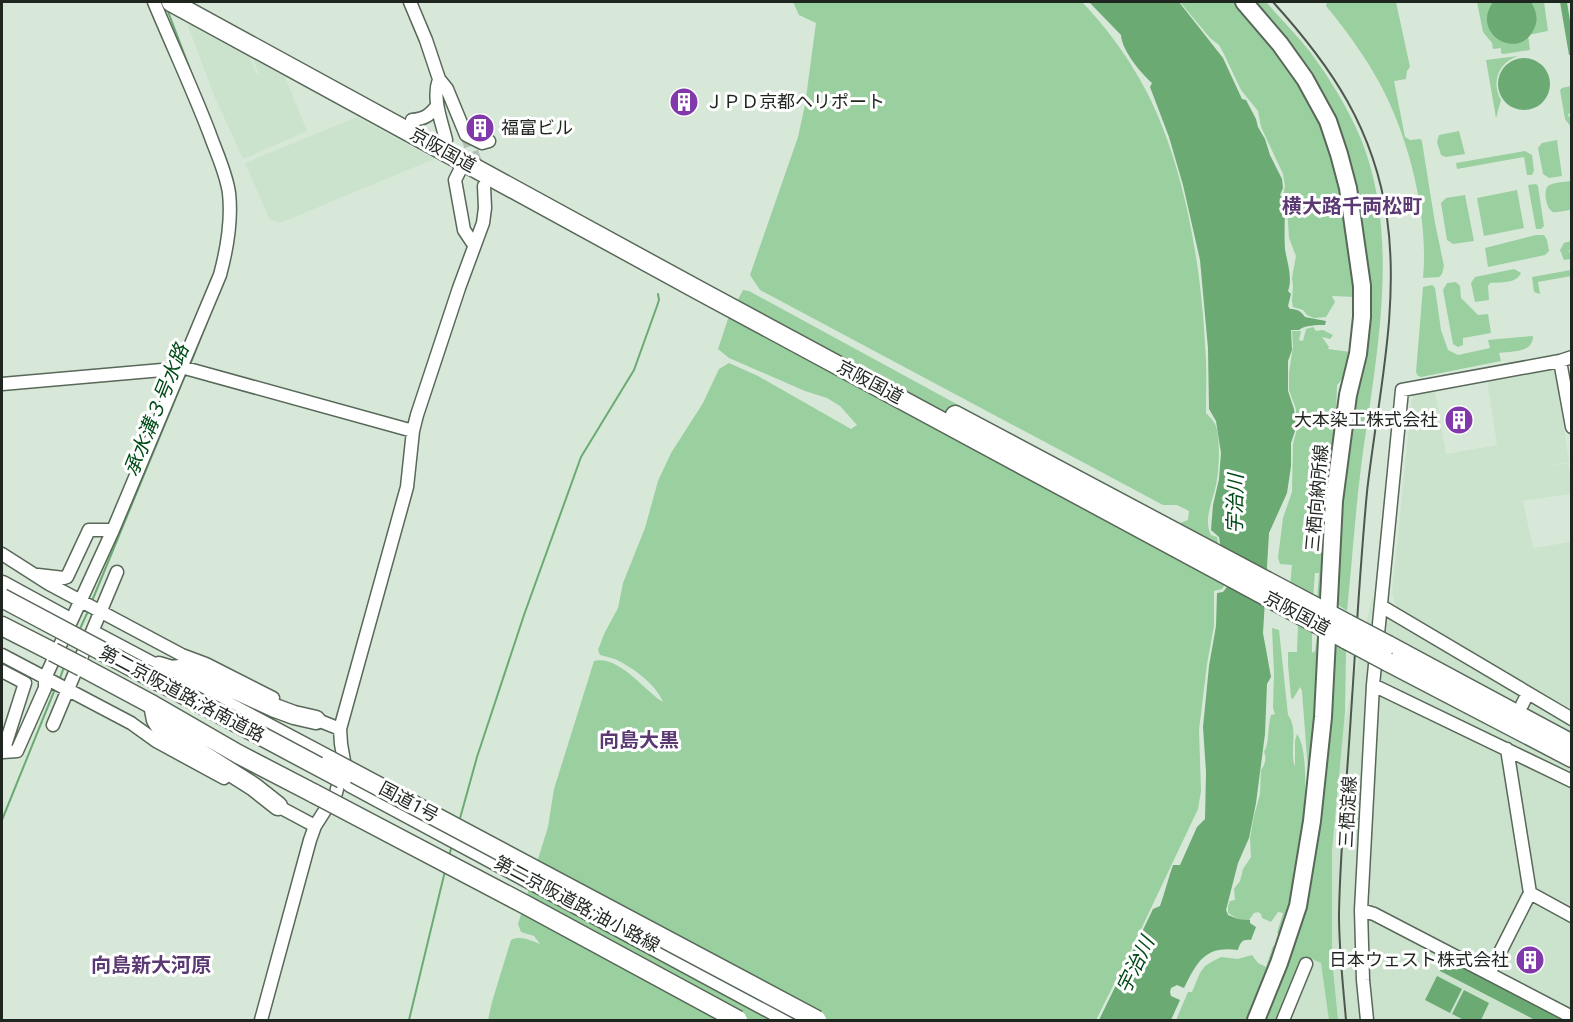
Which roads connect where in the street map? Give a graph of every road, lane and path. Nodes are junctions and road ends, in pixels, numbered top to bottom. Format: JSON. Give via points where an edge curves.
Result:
{"nodes":[{"id":1,"x":154,"y":2,"type":"edge"},
{"id":2,"x":410,"y":2,"type":"edge"},
{"id":3,"x":1244,"y":2,"type":"edge"},
{"id":4,"x":181,"y":3,"type":"edge"},
{"id":5,"x":439,"y":79,"type":"junction"},
{"id":6,"x":437,"y":106,"type":"junction"},
{"id":7,"x":412,"y":120,"type":"junction"},
{"id":8,"x":446,"y":140,"type":"junction"},
{"id":9,"x":489,"y":141,"type":"dead end"},
{"id":10,"x":464,"y":162,"type":"junction"},
{"id":11,"x":484,"y":186,"type":"dead end"},
{"id":12,"x":474,"y":245,"type":"junction"},
{"id":13,"x":703,"y":286,"type":"junction"},
{"id":14,"x":1566,"y":359,"type":"edge"},
{"id":15,"x":182,"y":368,"type":"junction"},
{"id":16,"x":2,"y":384,"type":"edge"},
{"id":17,"x":1572,"y":427,"type":"edge"},
{"id":18,"x":413,"y":431,"type":"junction"},
{"id":19,"x":112,"y":530,"type":"junction"},
{"id":20,"x":2,"y":554,"type":"edge"},
{"id":21,"x":117,"y":572,"type":"dead end"},
{"id":22,"x":34,"y":574,"type":"junction"},
{"id":23,"x":2,"y":585,"type":"edge"},
{"id":24,"x":2,"y":598,"type":"edge"},
{"id":25,"x":82,"y":602,"type":"junction"},
{"id":26,"x":1381,"y":606,"type":"junction"},
{"id":27,"x":2,"y":612,"type":"edge"},
{"id":28,"x":102,"y":612,"type":"junction"},
{"id":29,"x":1323,"y":619,"type":"junction"},
{"id":30,"x":2,"y":626,"type":"edge"},
{"id":31,"x":1388,"y":654,"type":"junction"},
{"id":32,"x":2,"y":655,"type":"edge"},
{"id":33,"x":152,"y":666,"type":"junction"},
{"id":34,"x":2,"y":671,"type":"edge"},
{"id":35,"x":48,"y":679,"type":"junction"},
{"id":36,"x":1373,"y":685,"type":"junction"},
{"id":37,"x":67,"y":689,"type":"junction"},
{"id":38,"x":1528,"y":693,"type":"junction"},
{"id":39,"x":153,"y":705,"type":"junction"},
{"id":40,"x":1522,"y":705,"type":"dead end"},
{"id":41,"x":1572,"y":719,"type":"edge"},
{"id":42,"x":316,"y":720,"type":"junction"},
{"id":43,"x":53,"y":725,"type":"dead end"},
{"id":44,"x":340,"y":729,"type":"junction"},
{"id":45,"x":1505,"y":744,"type":"junction"},
{"id":46,"x":1572,"y":744,"type":"edge"},
{"id":47,"x":1572,"y":758,"type":"edge"},
{"id":48,"x":1572,"y":781,"type":"edge"},
{"id":49,"x":359,"y":794,"type":"junction"},
{"id":50,"x":278,"y":806,"type":"junction"},
{"id":51,"x":315,"y":826,"type":"junction"},
{"id":52,"x":1530,"y":892,"type":"junction"},
{"id":53,"x":1361,"y":910,"type":"junction"},
{"id":54,"x":1572,"y":916,"type":"edge"},
{"id":55,"x":1306,"y":964,"type":"dead end"},
{"id":56,"x":1489,"y":974,"type":"junction"},
{"id":57,"x":1572,"y":1017,"type":"edge"},
{"id":58,"x":1257,"y":1019,"type":"edge"},
{"id":59,"x":261,"y":1020,"type":"edge"},
{"id":60,"x":738,"y":1020,"type":"edge"},
{"id":61,"x":768,"y":1020,"type":"edge"},
{"id":62,"x":791,"y":1020,"type":"edge"},
{"id":63,"x":817,"y":1020,"type":"edge"},
{"id":64,"x":1283,"y":1020,"type":"edge"},
{"id":65,"x":1367,"y":1020,"type":"edge"}],
"edges":[{"from":1,"to":15,"type":"street","via":[[202,115],[229,194],[228,237],[220,275]]},
{"from":2,"to":5,"type":"street"},
{"from":3,"to":29,"type":"main road","name":"三栖向納所線","via":[[1299,70],[1328,122],[1348,188],[1357,246],[1362,317],[1358,354],[1347,395]]},
{"from":4,"to":7,"type":"highway","name":"京阪国道","via":[[219,14]]},
{"from":4,"to":10,"type":"highway","name":"京阪国道"},
{"from":5,"to":6,"type":"street","via":[[435,90]]},
{"from":5,"to":9,"type":"street","via":[[466,135],[482,143]]},
{"from":6,"to":7,"type":"street","via":[[423,119]]},
{"from":6,"to":8,"type":"street"},
{"from":7,"to":8,"type":"highway","name":"京阪国道"},
{"from":8,"to":13,"type":"highway","name":"京阪国道"},
{"from":10,"to":12,"type":"street","via":[[455,180],[464,230]]},
{"from":10,"to":13,"type":"highway","name":"京阪国道"},
{"from":11,"to":12,"type":"street","via":[[483,223]]},
{"from":12,"to":18,"type":"street"},
{"from":13,"to":29,"type":"highway","name":"京阪国道"},
{"from":14,"to":17,"type":"street"},
{"from":14,"to":26,"type":"street","name":"三栖淀線","via":[[1402,390]]},
{"from":15,"to":16,"type":"street"},
{"from":15,"to":18,"type":"street"},
{"from":15,"to":19,"type":"street"},
{"from":18,"to":44,"type":"street","via":[[408,487]]},
{"from":19,"to":22,"type":"street","via":[[89,530],[67,577]]},
{"from":19,"to":25,"type":"street"},
{"from":20,"to":22,"type":"street"},
{"from":21,"to":28,"type":"street"},
{"from":22,"to":25,"type":"street"},
{"from":23,"to":33,"type":"highway","name":"国道1号"},
{"from":24,"to":49,"type":"highway","name":"第二京阪道路;洛南道路","bridge":true},
{"from":25,"to":28,"type":"street"},
{"from":25,"to":35,"type":"street"},
{"from":26,"to":36,"type":"street","name":"三栖淀線"},
{"from":26,"to":38,"type":"street"},
{"from":27,"to":49,"type":"highway","name":"第二京阪道路;洛南道路"},
{"from":28,"to":37,"type":"street"},
{"from":28,"to":42,"type":"street"},
{"from":29,"to":31,"type":"highway","name":"京阪国道","bridge":true},
{"from":29,"to":58,"type":"main road","name":"三栖向納所線","via":[[1323,717],[1298,906]]},
{"from":30,"to":39,"type":"highway","name":"国道1号","bridge":true},
{"from":31,"to":46,"type":"highway","name":"京阪国道"},
{"from":31,"to":47,"type":"highway","name":"京阪国道"},
{"from":32,"to":35,"type":"street"},
{"from":33,"to":42,"type":"highway","via":[[188,668],[294,716]]},
{"from":33,"to":63,"type":"highway","name":"国道1号","bridge":true},
{"from":34,"to":35,"type":"street","via":[[25,683],[3,752],[17,752]]},
{"from":35,"to":37,"type":"street"},
{"from":36,"to":45,"type":"street"},
{"from":36,"to":53,"type":"street","name":"三栖淀線"},
{"from":37,"to":43,"type":"street"},
{"from":37,"to":50,"type":"street"},
{"from":38,"to":40,"type":"street"},
{"from":38,"to":41,"type":"street"},
{"from":39,"to":50,"type":"highway","via":[[161,728]]},
{"from":39,"to":60,"type":"highway","name":"国道1号","bridge":true},
{"from":42,"to":44,"type":"street"},
{"from":44,"to":51,"type":"street","via":[[344,761],[336,793]]},
{"from":45,"to":48,"type":"street"},
{"from":45,"to":52,"type":"street"},
{"from":49,"to":61,"type":"highway","name":"第二京阪道路;油小路線"},
{"from":49,"to":62,"type":"highway","name":"第二京阪道路;油小路線"},
{"from":50,"to":51,"type":"street"},
{"from":51,"to":59,"type":"street"},
{"from":52,"to":54,"type":"street"},
{"from":52,"to":56,"type":"street"},
{"from":53,"to":56,"type":"street"},
{"from":53,"to":65,"type":"street","name":"三栖淀線"},
{"from":55,"to":64,"type":"street"},
{"from":56,"to":57,"type":"street"}]}
